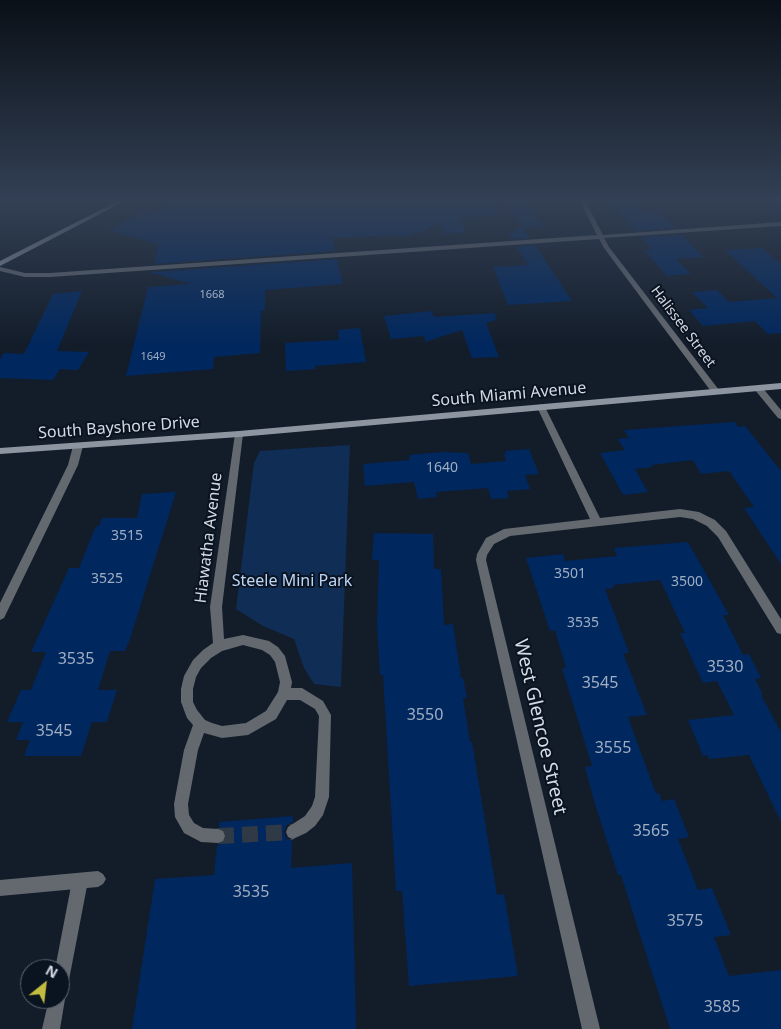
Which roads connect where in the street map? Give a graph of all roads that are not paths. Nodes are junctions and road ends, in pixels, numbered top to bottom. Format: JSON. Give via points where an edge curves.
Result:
{"nodes":[{"id":1,"x":27,"y":250,"type":"edge"},
{"id":2,"x":402,"y":250,"type":"edge"},
{"id":3,"x":609,"y":250,"type":"edge"},
{"id":4,"x":0,"y":264,"type":"edge"},
{"id":5,"x":0,"y":269,"type":"edge"},
{"id":6,"x":781,"y":386,"type":"edge"},
{"id":7,"x":758,"y":388,"type":"junction"},
{"id":8,"x":716,"y":392,"type":"junction"},
{"id":9,"x":542,"y":407,"type":"junction"},
{"id":10,"x":781,"y":416,"type":"edge"},
{"id":11,"x":240,"y":434,"type":"junction"},
{"id":12,"x":78,"y":446,"type":"junction"},
{"id":13,"x":0,"y":451,"type":"edge"},
{"id":14,"x":597,"y":523,"type":"junction"},
{"id":15,"x":0,"y":616,"type":"edge"},
{"id":16,"x":781,"y":629,"type":"edge"},
{"id":17,"x":219,"y":646,"type":"junction"},
{"id":18,"x":284,"y":694,"type":"junction"},
{"id":19,"x":200,"y":724,"type":"junction"},
{"id":20,"x":292,"y":832,"type":"tunnel mouth"},
{"id":21,"x":218,"y":836,"type":"tunnel mouth"},
{"id":22,"x":98,"y":879,"type":"dead end"},
{"id":23,"x":80,"y":880,"type":"junction"},
{"id":24,"x":0,"y":888,"type":"edge"},
{"id":25,"x":65,"y":959,"type":"edge"},
{"id":26,"x":55,"y":1009,"type":"edge"},
{"id":27,"x":51,"y":1029,"type":"edge"},
{"id":28,"x":591,"y":1029,"type":"edge"}],
"edges":[{"from":1,"to":4,"type":"main road"},
{"from":2,"to":5,"type":"street","via":[[50,275],[25,275]]},
{"from":3,"to":8,"type":"street","name":"Halissee Street"},
{"from":6,"to":7,"type":"main road","name":"South Miami Avenue"},
{"from":7,"to":8,"type":"main road","name":"South Miami Avenue"},
{"from":7,"to":10,"type":"street"},
{"from":8,"to":9,"type":"main road","name":"South Miami Avenue"},
{"from":9,"to":11,"type":"main road","name":"South Miami Avenue"},
{"from":9,"to":14,"type":"street"},
{"from":11,"to":12,"type":"main road","name":"South Bayshore Drive"},
{"from":11,"to":17,"type":"street","name":"Hiawatha Avenue","via":[[216,607]]},
{"from":12,"to":13,"type":"main road","name":"South Bayshore Drive"},
{"from":12,"to":15,"type":"street","via":[[73,465]]},
{"from":14,"to":16,"type":"street","name":"West Glencoe Street","via":[[680,513],[695,515],[712,523]]},
{"from":14,"to":28,"type":"street","name":"West Glencoe Street","via":[[508,532],[490,542],[481,560]]},
{"from":17,"to":18,"type":"street","via":[[243,640],[255,641],[274,652],[285,670]]},
{"from":17,"to":19,"type":"street","via":[[197,664],[190,676],[187,702]]},
{"from":18,"to":19,"type":"street","via":[[271,715],[248,729],[222,732]]},
{"from":18,"to":20,"type":"street","via":[[302,694],[319,705],[325,715],[322,797],[310,821]]},
{"from":19,"to":21,"type":"street","via":[[191,750],[181,804],[182,817],[189,828],[201,835]]},
{"from":22,"to":23,"type":"street"},
{"from":23,"to":24,"type":"street"},
{"from":23,"to":25,"type":"street"},
{"from":26,"to":27,"type":"street"}]}
